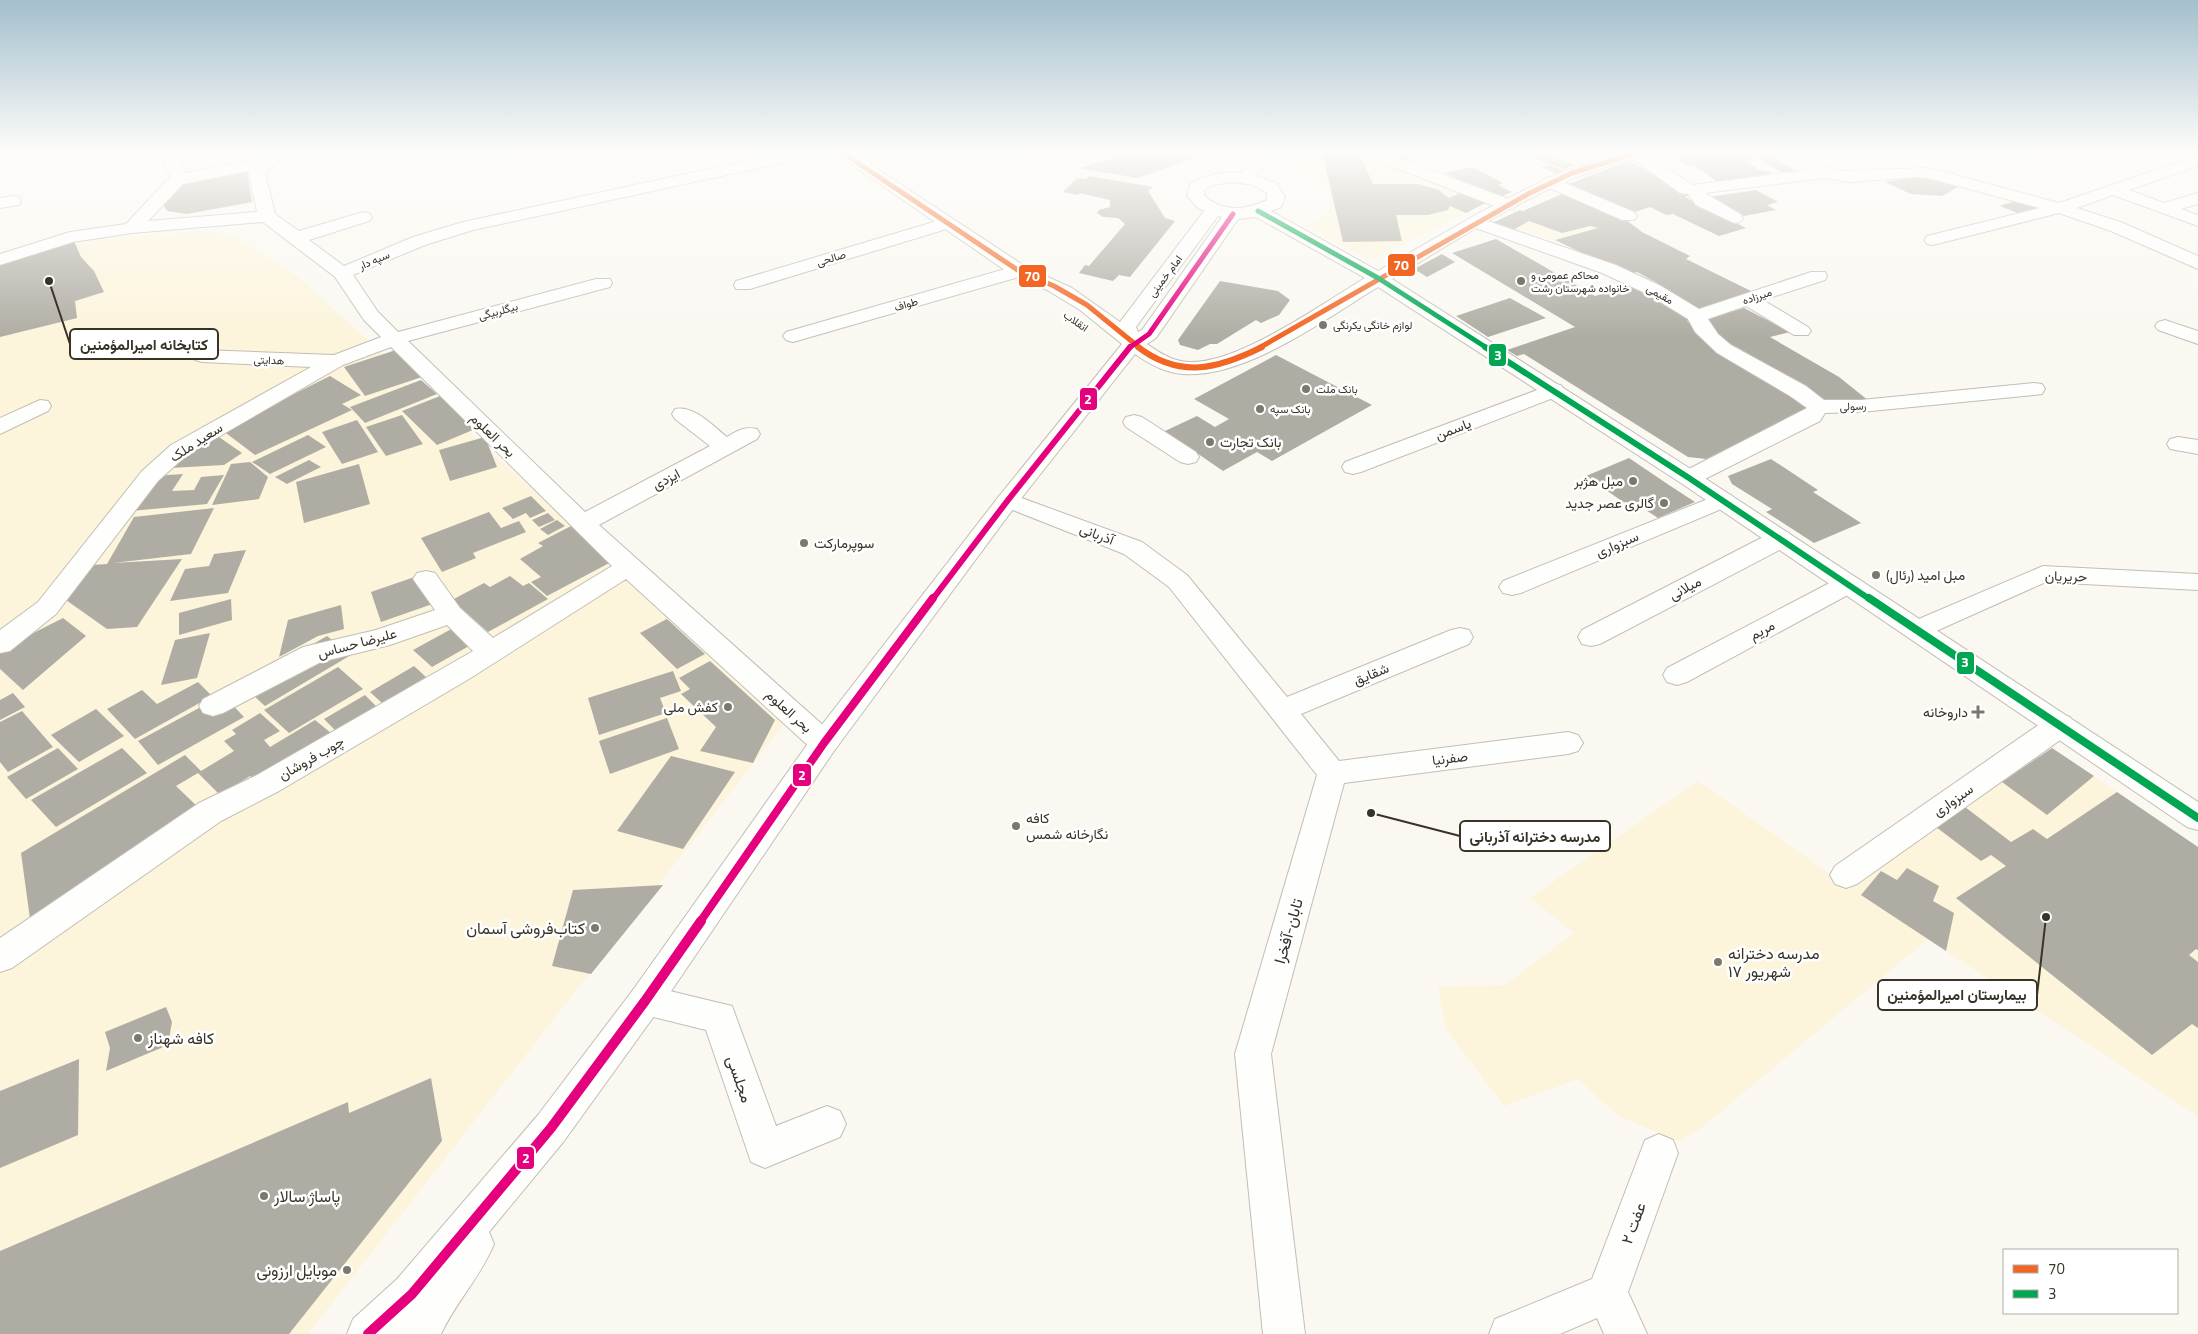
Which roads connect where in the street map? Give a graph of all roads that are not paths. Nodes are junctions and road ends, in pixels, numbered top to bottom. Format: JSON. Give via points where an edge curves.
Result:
{"nodes":[{"id":1,"x":122,"y":213,"type":"edge"},
{"id":2,"x":146,"y":213,"type":"edge"},
{"id":3,"x":528,"y":213,"type":"edge"},
{"id":4,"x":933,"y":213,"type":"edge"},
{"id":5,"x":1211,"y":213,"type":"edge"},
{"id":6,"x":1229,"y":213,"type":"edge"},
{"id":7,"x":1239,"y":213,"type":"edge"},
{"id":8,"x":1262,"y":213,"type":"edge"},
{"id":9,"x":1492,"y":213,"type":"edge"},
{"id":10,"x":1622,"y":213,"type":"edge"},
{"id":11,"x":1725,"y":213,"type":"edge"},
{"id":12,"x":2039,"y":213,"type":"edge"},
{"id":13,"x":2075,"y":213,"type":"edge"},
{"id":14,"x":2176,"y":213,"type":"edge"},
{"id":15,"x":1233,"y":214,"type":"junction"},
{"id":16,"x":267,"y":216,"type":"joint"},
{"id":17,"x":1628,"y":216,"type":"dead end"},
{"id":18,"x":91,"y":217,"type":"dead end"},
{"id":19,"x":363,"y":217,"type":"dead end"},
{"id":20,"x":1734,"y":218,"type":"dead end"},
{"id":21,"x":2198,"y":221,"type":"edge"},
{"id":22,"x":1476,"y":222,"type":"junction"},
{"id":23,"x":947,"y":223,"type":"junction"},
{"id":24,"x":132,"y":228,"type":"junction"},
{"id":25,"x":296,"y":238,"type":"junction"},
{"id":26,"x":1934,"y":240,"type":"dead end"},
{"id":27,"x":0,"y":260,"type":"edge"},
{"id":28,"x":1404,"y":263,"type":"junction"},
{"id":29,"x":2198,"y":263,"type":"edge"},
{"id":30,"x":1354,"y":265,"type":"junction"},
{"id":31,"x":1019,"y":271,"type":"junction"},
{"id":32,"x":342,"y":273,"type":"junction"},
{"id":33,"x":1818,"y":276,"type":"dead end"},
{"id":34,"x":1378,"y":278,"type":"junction"},
{"id":35,"x":603,"y":283,"type":"dead end"},
{"id":36,"x":743,"y":285,"type":"dead end"},
{"id":37,"x":1747,"y":299,"type":"junction"},
{"id":38,"x":1697,"y":316,"type":"junction"},
{"id":39,"x":2166,"y":326,"type":"dead end"},
{"id":40,"x":1801,"y":331,"type":"dead end"},
{"id":41,"x":793,"y":336,"type":"dead end"},
{"id":42,"x":2198,"y":338,"type":"edge"},
{"id":43,"x":394,"y":339,"type":"junction"},
{"id":44,"x":1132,"y":344,"type":"junction"},
{"id":45,"x":202,"y":356,"type":"dead end"},
{"id":46,"x":336,"y":361,"type":"junction"},
{"id":47,"x":2034,"y":389,"type":"dead end"},
{"id":48,"x":1553,"y":390,"type":"junction"},
{"id":49,"x":40,"y":406,"type":"dead end"},
{"id":50,"x":1819,"y":407,"type":"junction"},
{"id":51,"x":683,"y":414,"type":"dead end"},
{"id":52,"x":1134,"y":422,"type":"dead end"},
{"id":53,"x":0,"y":427,"type":"edge"},
{"id":54,"x":748,"y":434,"type":"dead end"},
{"id":55,"x":725,"y":446,"type":"junction"},
{"id":56,"x":1188,"y":457,"type":"dead end"},
{"id":57,"x":1353,"y":467,"type":"dead end"},
{"id":58,"x":1689,"y":478,"type":"junction"},
{"id":59,"x":1008,"y":500,"type":"junction"},
{"id":60,"x":1723,"y":500,"type":"junction"},
{"id":61,"x":583,"y":524,"type":"junction"},
{"id":62,"x":1780,"y":539,"type":"junction"},
{"id":63,"x":628,"y":567,"type":"junction"},
{"id":64,"x":426,"y":579,"type":"dead end"},
{"id":65,"x":2198,"y":582,"type":"edge"},
{"id":66,"x":1848,"y":584,"type":"junction"},
{"id":67,"x":1512,"y":587,"type":"dead end"},
{"id":68,"x":451,"y":614,"type":"junction"},
{"id":69,"x":1916,"y":630,"type":"junction"},
{"id":70,"x":1460,"y":638,"type":"dead end"},
{"id":71,"x":1591,"y":638,"type":"dead end"},
{"id":72,"x":0,"y":644,"type":"edge"},
{"id":73,"x":491,"y":652,"type":"junction"},
{"id":74,"x":1677,"y":675,"type":"dead end"},
{"id":75,"x":213,"y":706,"type":"dead end"},
{"id":76,"x":1282,"y":710,"type":"junction"},
{"id":77,"x":2060,"y":725,"type":"junction"},
{"id":78,"x":824,"y":743,"type":"junction"},
{"id":79,"x":1568,"y":743,"type":"dead end"},
{"id":80,"x":1332,"y":773,"type":"junction"},
{"id":81,"x":2198,"y":818,"type":"edge"},
{"id":82,"x":1846,"y":875,"type":"dead end"},
{"id":83,"x":0,"y":958,"type":"edge"},
{"id":84,"x":645,"y":1001,"type":"junction"},
{"id":85,"x":827,"y":1124,"type":"dead end"},
{"id":86,"x":551,"y":1128,"type":"junction"},
{"id":87,"x":1659,"y":1153,"type":"dead end"},
{"id":88,"x":1607,"y":1293,"type":"junction"},
{"id":89,"x":368,"y":1334,"type":"edge"},
{"id":90,"x":419,"y":1334,"type":"edge"},
{"id":91,"x":1284,"y":1334,"type":"edge"},
{"id":92,"x":1510,"y":1334,"type":"edge"},
{"id":93,"x":1626,"y":1334,"type":"edge"}],
"edges":[{"from":1,"to":18,"type":"street"},
{"from":2,"to":24,"type":"street"},
{"from":3,"to":32,"type":"street","name":"سپه دار","via":[[419,241]]},
{"from":4,"to":23,"type":"street","name":"انقلاب"},
{"from":5,"to":44,"type":"street","name":"امام خمینی","via":[[1126,327]]},
{"from":6,"to":15,"type":"street"},
{"from":7,"to":15,"type":"street"},
{"from":8,"to":30,"type":"street"},
{"from":9,"to":22,"type":"street"},
{"from":10,"to":17,"type":"street"},
{"from":11,"to":20,"type":"street"},
{"from":12,"to":26,"type":"street"},
{"from":13,"to":29,"type":"street","via":[[2116,227]]},
{"from":14,"to":21,"type":"street"},
{"from":15,"to":44,"type":"street","name":"امام خمینی","via":[[1149,334]]},
{"from":16,"to":24,"type":"street"},
{"from":16,"to":25,"type":"street","name":"بحر العلوم"},
{"from":19,"to":25,"type":"street"},
{"from":22,"to":28,"type":"street"},
{"from":22,"to":38,"type":"street","name":"مقیمی","via":[[1608,269],[1654,290]]},
{"from":23,"to":31,"type":"street","name":"انقلاب"},
{"from":23,"to":36,"type":"street","name":"صالحی"},
{"from":24,"to":27,"type":"street","via":[[70,237]]},
{"from":25,"to":32,"type":"street","name":"بحر العلوم"},
{"from":28,"to":30,"type":"street","via":[[1378,270]]},
{"from":28,"to":34,"type":"street","name":"انقلاب"},
{"from":30,"to":34,"type":"street"},
{"from":31,"to":41,"type":"street","name":"طواف"},
{"from":31,"to":44,"type":"street","name":"انقلاب","via":[[1025,285],[1093,333]]},
{"from":32,"to":43,"type":"street","name":"بحر العلوم","via":[[372,316]]},
{"from":33,"to":37,"type":"street","name":"میرزاده"},
{"from":34,"to":44,"type":"street","name":"انقلاب","via":[[1268,344],[1208,368],[1190,369],[1165,364]]},
{"from":34,"to":48,"type":"street"},
{"from":35,"to":43,"type":"street","name":"بیگلربیگی"},
{"from":37,"to":38,"type":"street","name":"میرزاده"},
{"from":37,"to":40,"type":"street"},
{"from":38,"to":50,"type":"street","name":"مقیمی","via":[[1698,323],[1724,349]]},
{"from":39,"to":42,"type":"street"},
{"from":43,"to":46,"type":"street","name":"سعید ملک"},
{"from":43,"to":61,"type":"street","name":"بحر العلوم"},
{"from":44,"to":59,"type":"street","name":"امام خمینی"},
{"from":45,"to":46,"type":"street","name":"هدایتی"},
{"from":46,"to":72,"type":"street","name":"سعید ملک","via":[[179,450],[150,476],[47,608]]},
{"from":47,"to":50,"type":"street","name":"رسولی","via":[[1861,406]]},
{"from":48,"to":57,"type":"street","name":"یاسمن"},
{"from":48,"to":58,"type":"street"},
{"from":49,"to":53,"type":"street"},
{"from":50,"to":58,"type":"street","name":"رسولی","via":[[1812,416]]},
{"from":51,"to":55,"type":"street"},
{"from":52,"to":56,"type":"street"},
{"from":54,"to":55,"type":"street","name":"ایزدی"},
{"from":55,"to":61,"type":"street","name":"ایزدی"},
{"from":58,"to":60,"type":"street"},
{"from":59,"to":76,"type":"street","name":"آذربانی","via":[[1133,548],[1178,581]]},
{"from":59,"to":78,"type":"street","name":"امام خمینی"},
{"from":60,"to":62,"type":"street"},
{"from":60,"to":67,"type":"street","name":"سبزواری"},
{"from":61,"to":63,"type":"street","name":"بحر العلوم"},
{"from":62,"to":66,"type":"street"},
{"from":62,"to":71,"type":"street","name":"میلانی"},
{"from":63,"to":73,"type":"street","name":"چوب فروشان"},
{"from":63,"to":78,"type":"street","name":"بحر العلوم"},
{"from":64,"to":68,"type":"street"},
{"from":65,"to":69,"type":"street","name":"حریریان","via":[[2043,574]]},
{"from":66,"to":69,"type":"street"},
{"from":66,"to":74,"type":"street","name":"مریم"},
{"from":68,"to":73,"type":"street"},
{"from":68,"to":75,"type":"street","name":"علیرضا حساس","via":[[381,638],[313,654]]},
{"from":69,"to":77,"type":"street"},
{"from":70,"to":76,"type":"street","name":"شقایق"},
{"from":73,"to":83,"type":"street","name":"چوب فروشان","via":[[268,783],[210,812]]},
{"from":76,"to":80,"type":"street"},
{"from":77,"to":81,"type":"street"},
{"from":77,"to":82,"type":"street","name":"سبزواری"},
{"from":78,"to":84,"type":"street","name":"امام خمینی"},
{"from":79,"to":80,"type":"street","name":"صفرنیا"},
{"from":80,"to":91,"type":"street","name":"تابان-آفخرا","via":[[1254,1054]]},
{"from":84,"to":85,"type":"street","name":"مجلسی","via":[[719,1017],[764,1149]]},
{"from":84,"to":86,"type":"street","name":"امام خمینی"},
{"from":86,"to":89,"type":"street","name":"امام خمینی","via":[[412,1294]]},
{"from":86,"to":90,"type":"street","via":[[434,1303]]},
{"from":87,"to":88,"type":"street","name":"عفت ۲"},
{"from":88,"to":92,"type":"street"},
{"from":88,"to":93,"type":"street"}]}
